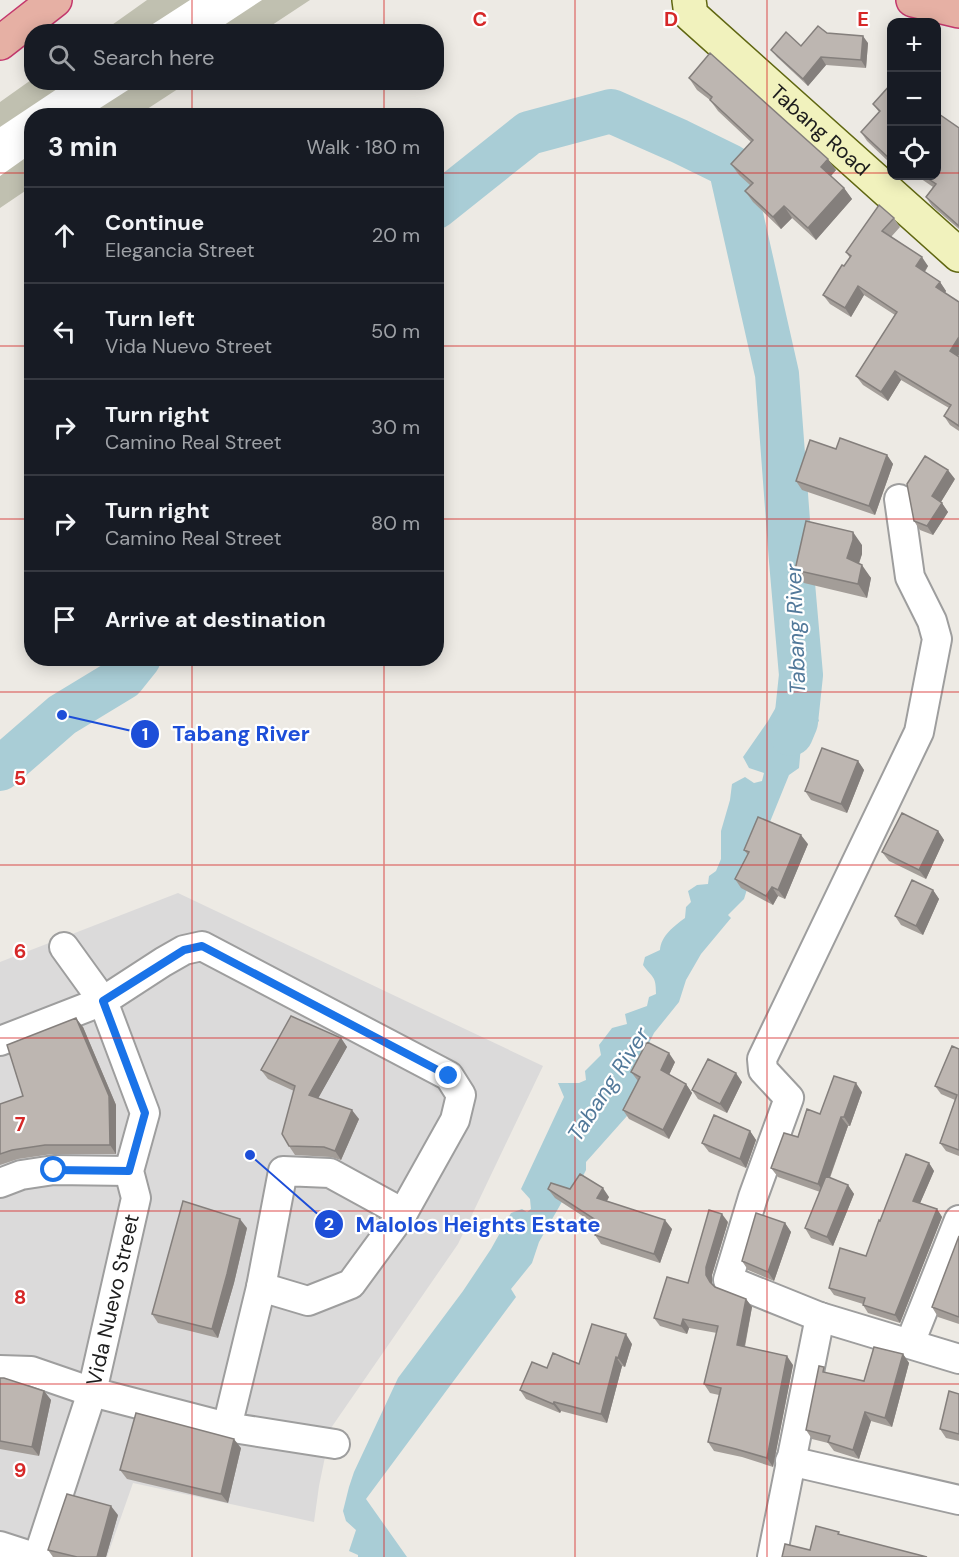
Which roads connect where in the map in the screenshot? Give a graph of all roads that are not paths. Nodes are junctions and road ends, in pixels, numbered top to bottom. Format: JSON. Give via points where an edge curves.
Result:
{"nodes":[{"id":1,"x":55,"y":0,"type":"edge"},
{"id":2,"x":689,"y":0,"type":"edge"},
{"id":3,"x":913,"y":0,"type":"edge"},
{"id":4,"x":959,"y":11,"type":"edge"},
{"id":5,"x":24,"y":24,"type":"edge"},
{"id":6,"x":24,"y":24,"type":"edge"},
{"id":7,"x":0,"y":43,"type":"edge"},
{"id":8,"x":959,"y":255,"type":"edge"},
{"id":9,"x":899,"y":499,"type":"dead end"},
{"id":10,"x":63,"y":947,"type":"dead end"},
{"id":11,"x":103,"y":1001,"type":"junction"},
{"id":12,"x":0,"y":1041,"type":"edge"},
{"id":13,"x":129,"y":1171,"type":"junction"},
{"id":14,"x":0,"y":1183,"type":"edge"},
{"id":15,"x":403,"y":1213,"type":"junction"},
{"id":16,"x":959,"y":1220,"type":"edge"},
{"id":17,"x":261,"y":1287,"type":"junction"},
{"id":18,"x":820,"y":1317,"type":"junction"},
{"id":19,"x":910,"y":1343,"type":"junction"},
{"id":20,"x":959,"y":1359,"type":"edge"},
{"id":21,"x":0,"y":1370,"type":"edge"},
{"id":22,"x":92,"y":1392,"type":"junction"},
{"id":23,"x":227,"y":1427,"type":"junction"},
{"id":24,"x":335,"y":1443,"type":"dead end"},
{"id":25,"x":790,"y":1461,"type":"junction"},
{"id":26,"x":959,"y":1500,"type":"edge"},
{"id":27,"x":0,"y":1546,"type":"edge"},
{"id":28,"x":36,"y":1557,"type":"edge"},
{"id":29,"x":772,"y":1557,"type":"edge"}],
"edges":[{"from":1,"to":6,"type":"highway"},
{"from":2,"to":8,"type":"main road","name":"Tabang Road","via":[[691,15]]},
{"from":3,"to":4,"type":"highway"},
{"from":5,"to":7,"type":"highway"},
{"from":9,"to":18,"type":"street","via":[[910,577],[937,639],[919,732],[762,1059],[763,1070],[789,1098],[728,1280]]},
{"from":10,"to":11,"type":"street","name":"Vida Nuevo Street"},
{"from":11,"to":12,"type":"street"},
{"from":11,"to":13,"type":"street","name":"Vida Nuevo Street","via":[[145,1113]]},
{"from":11,"to":15,"type":"street","via":[[184,950],[202,946],[449,1076],[461,1095],[455,1120]]},
{"from":13,"to":14,"type":"street","via":[[54,1170]]},
{"from":13,"to":22,"type":"street","name":"Vida Nuevo Street","via":[[136,1198]]},
{"from":15,"to":17,"type":"street","via":[[351,1284],[308,1301]]},
{"from":15,"to":17,"type":"street","via":[[330,1173],[283,1171]]},
{"from":16,"to":19,"type":"street"},
{"from":17,"to":23,"type":"street"},
{"from":18,"to":19,"type":"street"},
{"from":18,"to":25,"type":"street"},
{"from":19,"to":20,"type":"street"},
{"from":21,"to":22,"type":"street","via":[[31,1371]]},
{"from":22,"to":23,"type":"street"},
{"from":22,"to":28,"type":"street","name":"Vida Nuevo Street"},
{"from":23,"to":24,"type":"street"},
{"from":25,"to":26,"type":"street"},
{"from":25,"to":29,"type":"street"},
{"from":27,"to":28,"type":"street"}]}
